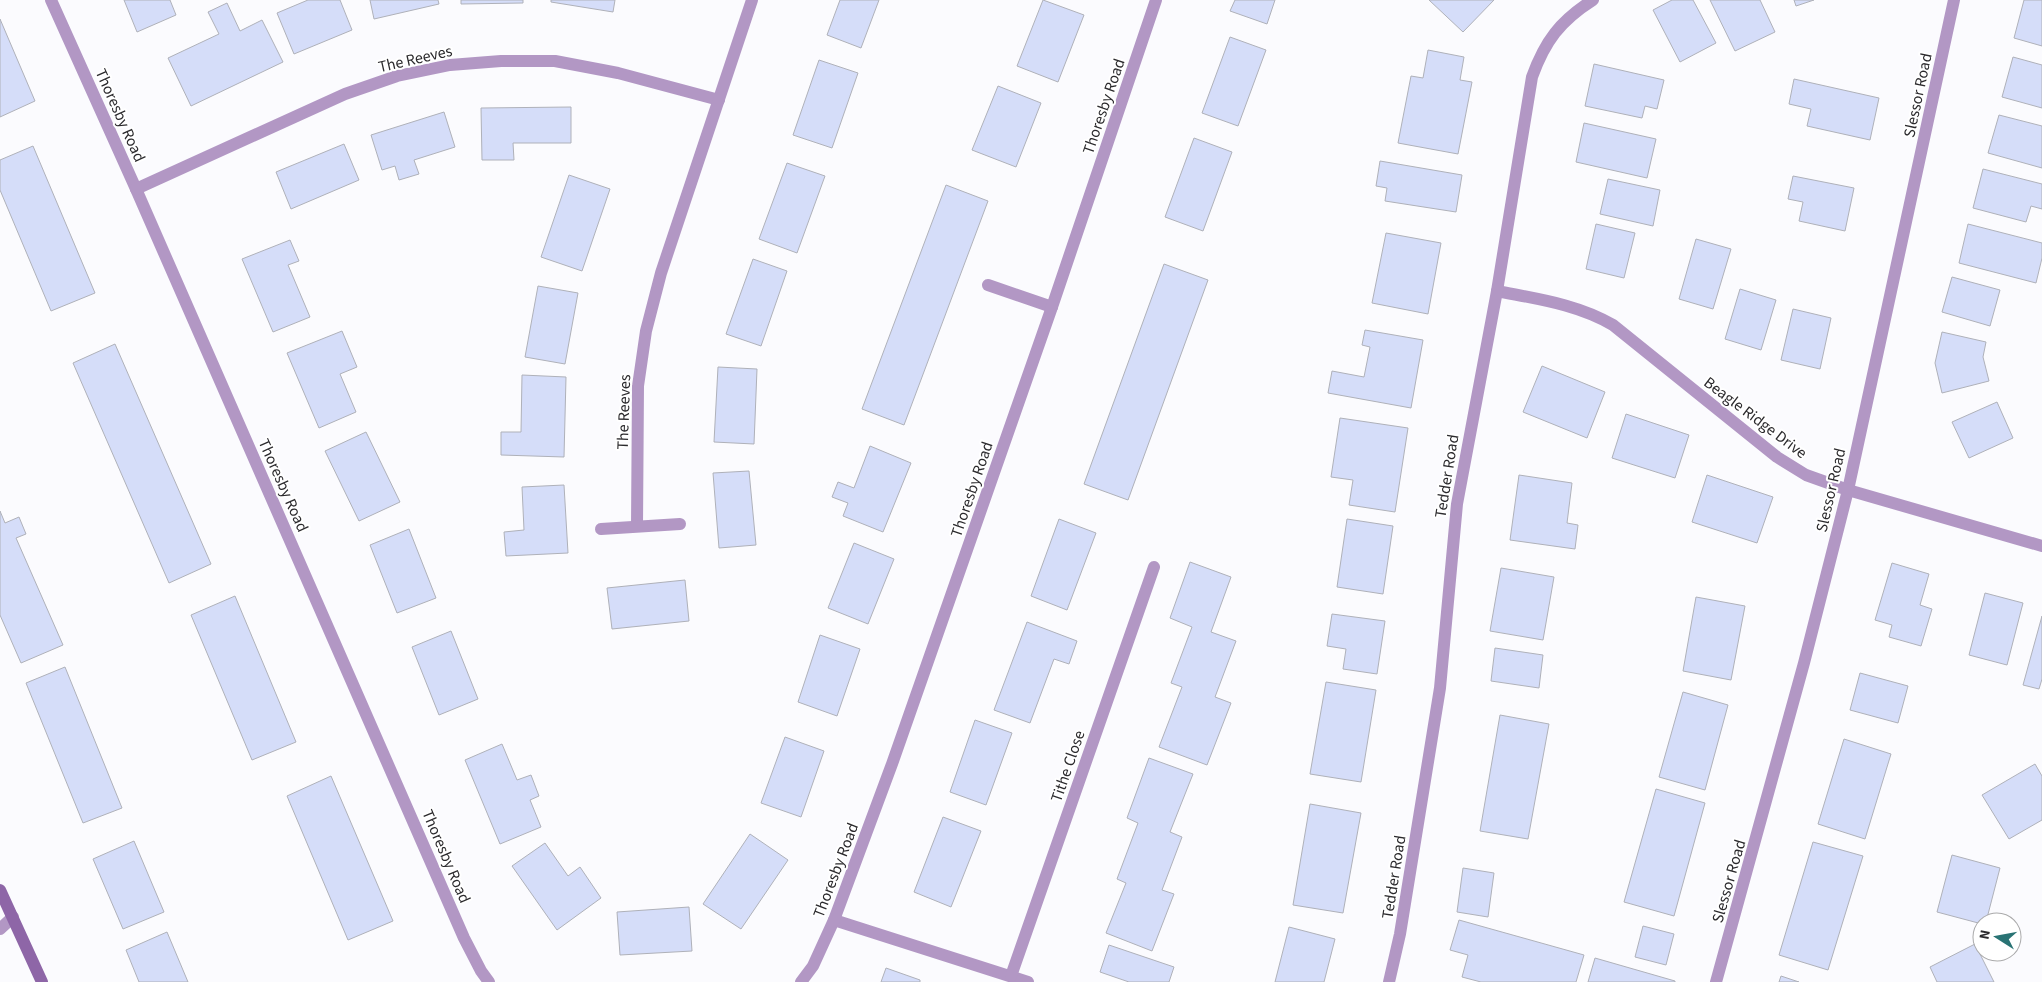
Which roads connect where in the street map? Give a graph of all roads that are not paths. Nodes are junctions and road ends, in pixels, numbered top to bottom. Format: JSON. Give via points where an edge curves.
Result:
{"nodes":[{"id":1,"x":51,"y":0,"type":"edge"},
{"id":2,"x":752,"y":0,"type":"edge"},
{"id":3,"x":1156,"y":0,"type":"edge"},
{"id":4,"x":1593,"y":0,"type":"edge"},
{"id":5,"x":1954,"y":0,"type":"edge"},
{"id":6,"x":719,"y":100,"type":"junction"},
{"id":7,"x":136,"y":189,"type":"junction"},
{"id":8,"x":988,"y":285,"type":"dead end"},
{"id":9,"x":1496,"y":290,"type":"junction"},
{"id":10,"x":1052,"y":307,"type":"junction"},
{"id":11,"x":1848,"y":490,"type":"junction"},
{"id":12,"x":680,"y":524,"type":"dead end"},
{"id":13,"x":637,"y":526,"type":"junction"},
{"id":14,"x":601,"y":528,"type":"dead end"},
{"id":15,"x":2042,"y":546,"type":"edge"},
{"id":16,"x":1154,"y":567,"type":"dead end"},
{"id":17,"x":0,"y":890,"type":"edge"},
{"id":18,"x":13,"y":917,"type":"junction"},
{"id":19,"x":834,"y":920,"type":"junction"},
{"id":20,"x":0,"y":929,"type":"edge"},
{"id":21,"x":1011,"y":976,"type":"junction"},
{"id":22,"x":42,"y":982,"type":"edge"},
{"id":23,"x":489,"y":982,"type":"edge"},
{"id":24,"x":801,"y":982,"type":"edge"},
{"id":25,"x":1028,"y":982,"type":"edge"},
{"id":26,"x":1389,"y":982,"type":"edge"},
{"id":27,"x":1716,"y":982,"type":"edge"}],
"edges":[{"from":1,"to":7,"type":"street","name":"Thoresby Road"},
{"from":2,"to":6,"type":"street","name":"The Reeves"},
{"from":3,"to":10,"type":"street","name":"Thoresby Road"},
{"from":4,"to":9,"type":"street","name":"Tedder Road","via":[[1559,27],[1541,52],[1532,78]]},
{"from":5,"to":11,"type":"street","name":"Slessor Road"},
{"from":6,"to":7,"type":"street","name":"The Reeves","via":[[618,73],[555,61],[450,65],[397,76],[345,94]]},
{"from":6,"to":13,"type":"street","name":"The Reeves","via":[[661,273],[646,330],[638,386]]},
{"from":7,"to":23,"type":"street","name":"Thoresby Road","via":[[464,938]]},
{"from":8,"to":10,"type":"street"},
{"from":9,"to":11,"type":"street","name":"Beagle Ridge Drive","via":[[1594,314],[1613,325],[1777,457],[1806,475]]},
{"from":9,"to":26,"type":"street","name":"Tedder Road","via":[[1458,504],[1440,688],[1400,934]]},
{"from":10,"to":19,"type":"street","name":"Thoresby Road"},
{"from":11,"to":15,"type":"street","name":"Beagle Ridge Drive"},
{"from":11,"to":27,"type":"street","name":"Slessor Road"},
{"from":12,"to":13,"type":"street"},
{"from":13,"to":14,"type":"street"},
{"from":16,"to":21,"type":"street","name":"Tithe Close"},
{"from":17,"to":18,"type":"street"},
{"from":18,"to":20,"type":"street"},
{"from":18,"to":22,"type":"street"},
{"from":19,"to":21,"type":"street"},
{"from":19,"to":24,"type":"street","name":"Thoresby Road"},
{"from":21,"to":25,"type":"street"}]}
